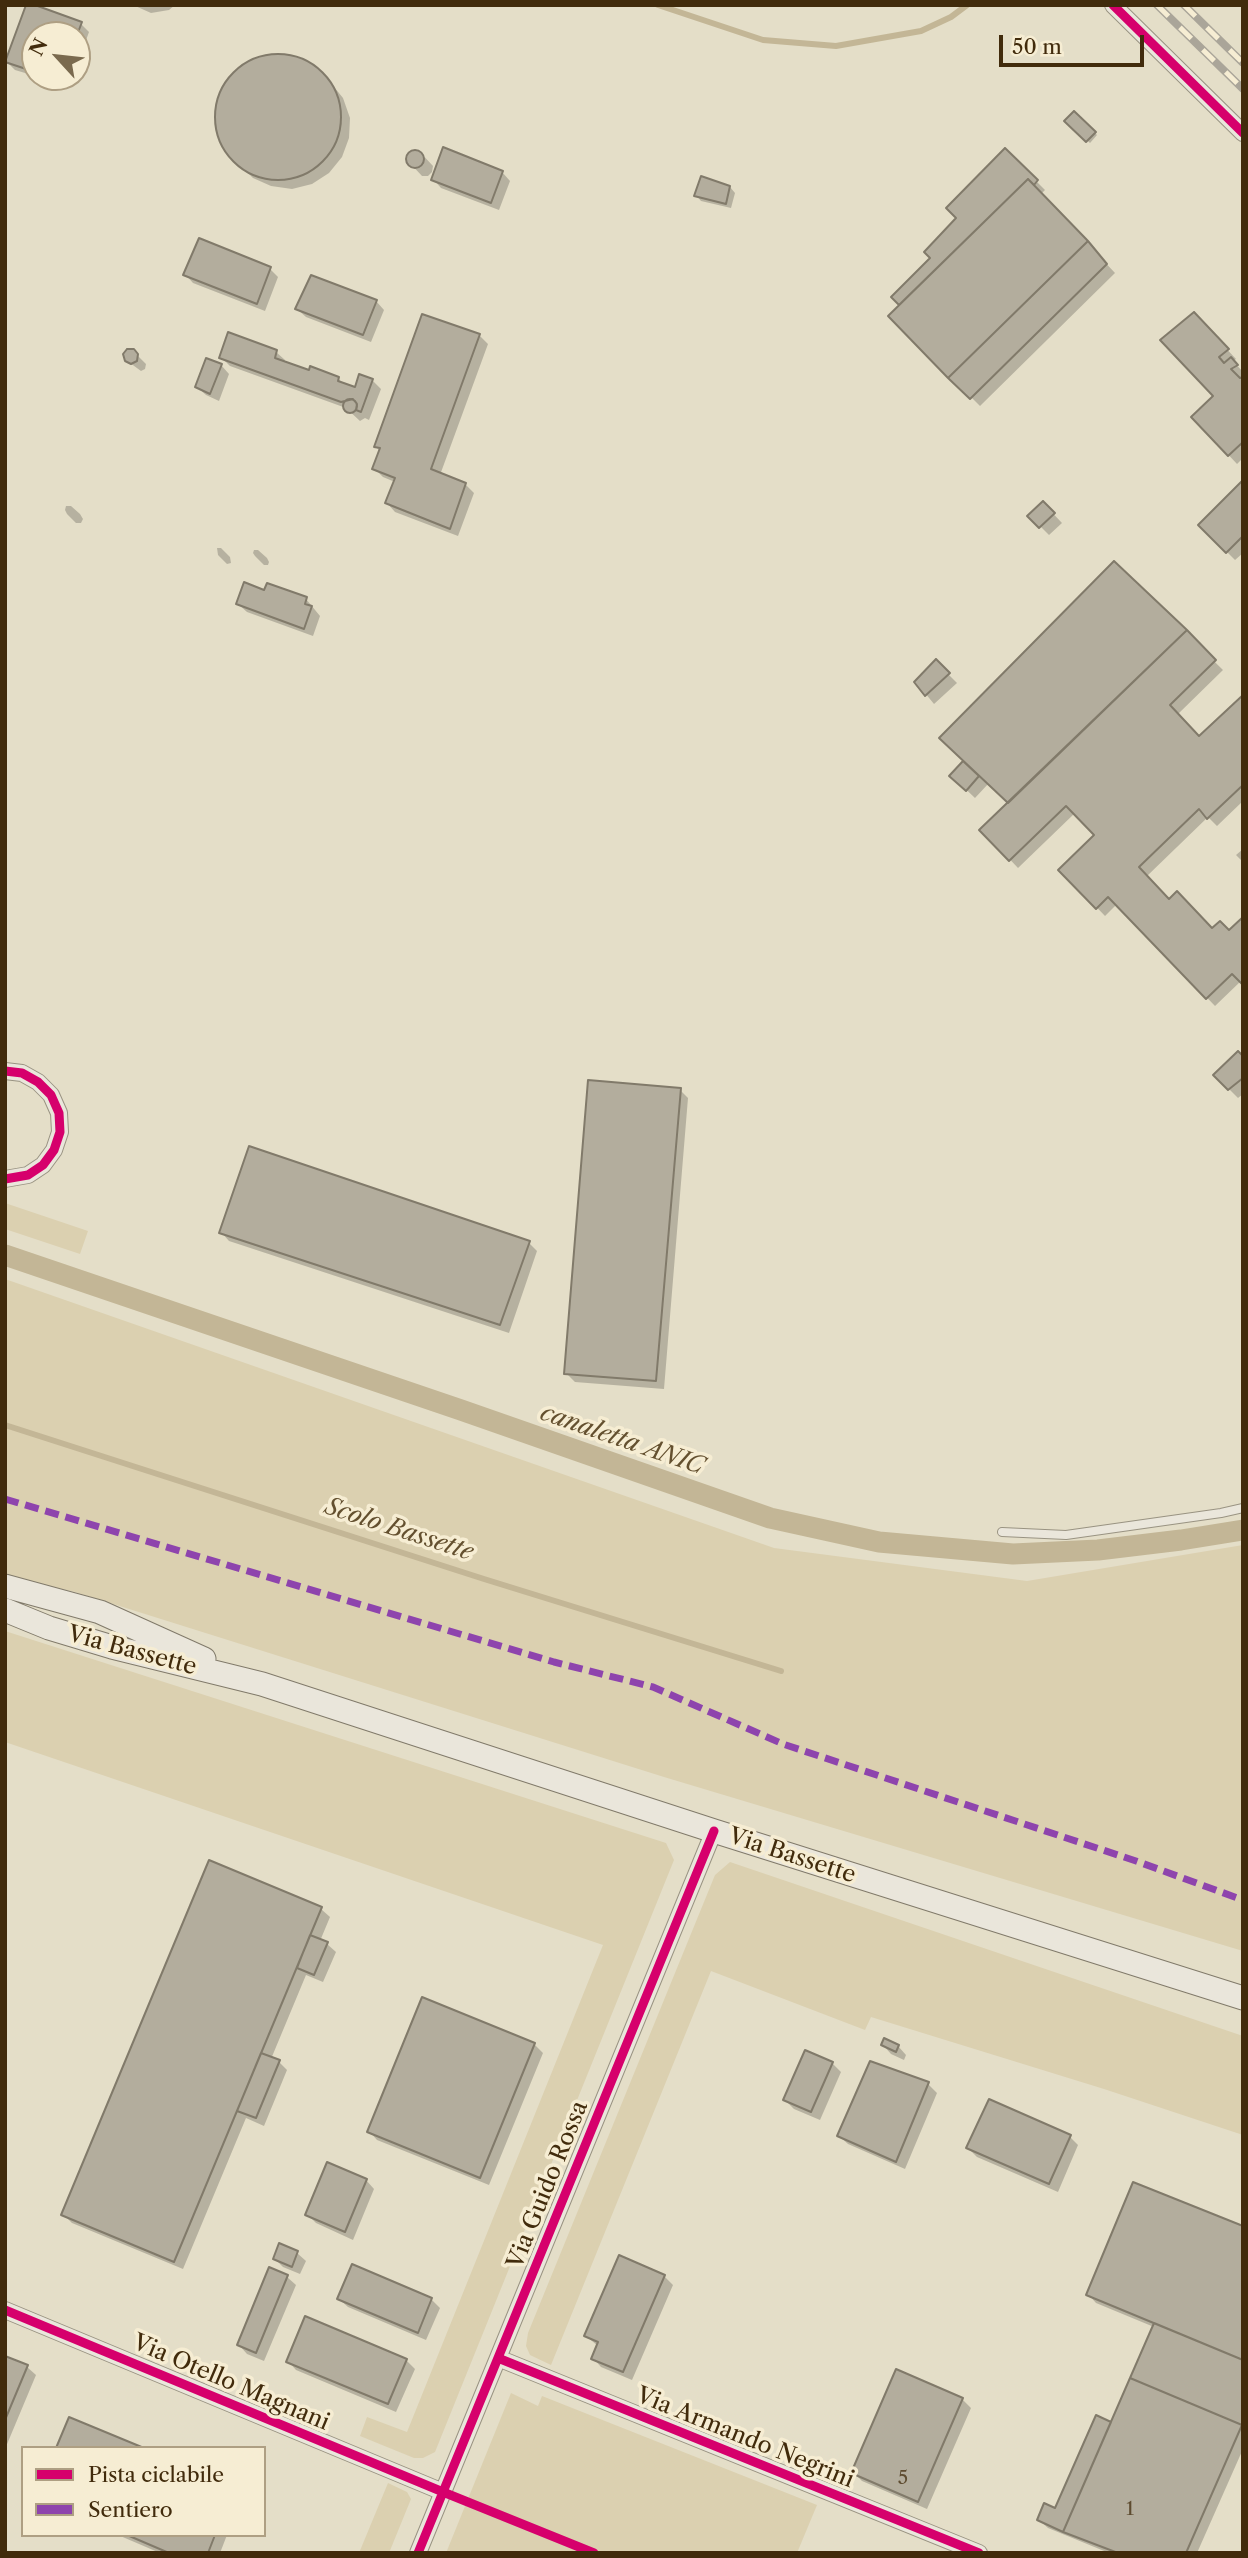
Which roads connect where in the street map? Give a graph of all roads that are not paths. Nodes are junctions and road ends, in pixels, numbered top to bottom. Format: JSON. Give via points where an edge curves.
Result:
{"nodes":[{"id":1,"x":1113,"y":5,"type":"edge"},
{"id":2,"x":1243,"y":133,"type":"edge"},
{"id":3,"x":5,"y":1071,"type":"edge"},
{"id":4,"x":5,"y":1179,"type":"edge"},
{"id":5,"x":1243,"y":1508,"type":"edge"},
{"id":6,"x":1002,"y":1532,"type":"dead end"},
{"id":7,"x":5,"y":1586,"type":"edge"},
{"id":8,"x":5,"y":1599,"type":"edge"},
{"id":9,"x":5,"y":1610,"type":"edge"},
{"id":10,"x":5,"y":1622,"type":"edge"},
{"id":11,"x":49,"y":1628,"type":"junction"},
{"id":12,"x":163,"y":1641,"type":"junction"},
{"id":13,"x":262,"y":1684,"type":"junction"},
{"id":14,"x":714,"y":1831,"type":"junction"},
{"id":15,"x":1243,"y":1998,"type":"edge"},
{"id":16,"x":5,"y":2310,"type":"edge"},
{"id":17,"x":498,"y":2357,"type":"junction"},
{"id":18,"x":443,"y":2492,"type":"junction"},
{"id":19,"x":418,"y":2553,"type":"edge"},
{"id":20,"x":978,"y":2553,"type":"edge"}],
"edges":[{"from":1,"to":2,"type":"street"},
{"from":3,"to":4,"type":"street","via":[[22,1073],[51,1096],[59,1113],[60,1132],[43,1165],[28,1175]]},
{"from":5,"to":6,"type":"lane","via":[[1066,1535]]},
{"from":7,"to":12,"type":"main road","name":"Via Bassette","via":[[100,1612]]},
{"from":8,"to":12,"type":"main road","name":"Via Bassette"},
{"from":9,"to":11,"type":"main road","name":"Via Bassette"},
{"from":10,"to":11,"type":"main road"},
{"from":11,"to":13,"type":"main road","name":"Via Bassette"},
{"from":12,"to":13,"type":"main road","name":"Via Bassette"},
{"from":13,"to":14,"type":"main road","name":"Via Bassette"},
{"from":14,"to":15,"type":"main road","name":"Via Bassette"},
{"from":14,"to":17,"type":"street","name":"Via Guido Rossa"},
{"from":16,"to":18,"type":"street","name":"Via Otello Magnani"},
{"from":17,"to":18,"type":"street","name":"Via Guido Rossa"},
{"from":17,"to":20,"type":"street","name":"Via Armando Negrini"},
{"from":18,"to":19,"type":"street","name":"Via Guido Rossa"}]}
